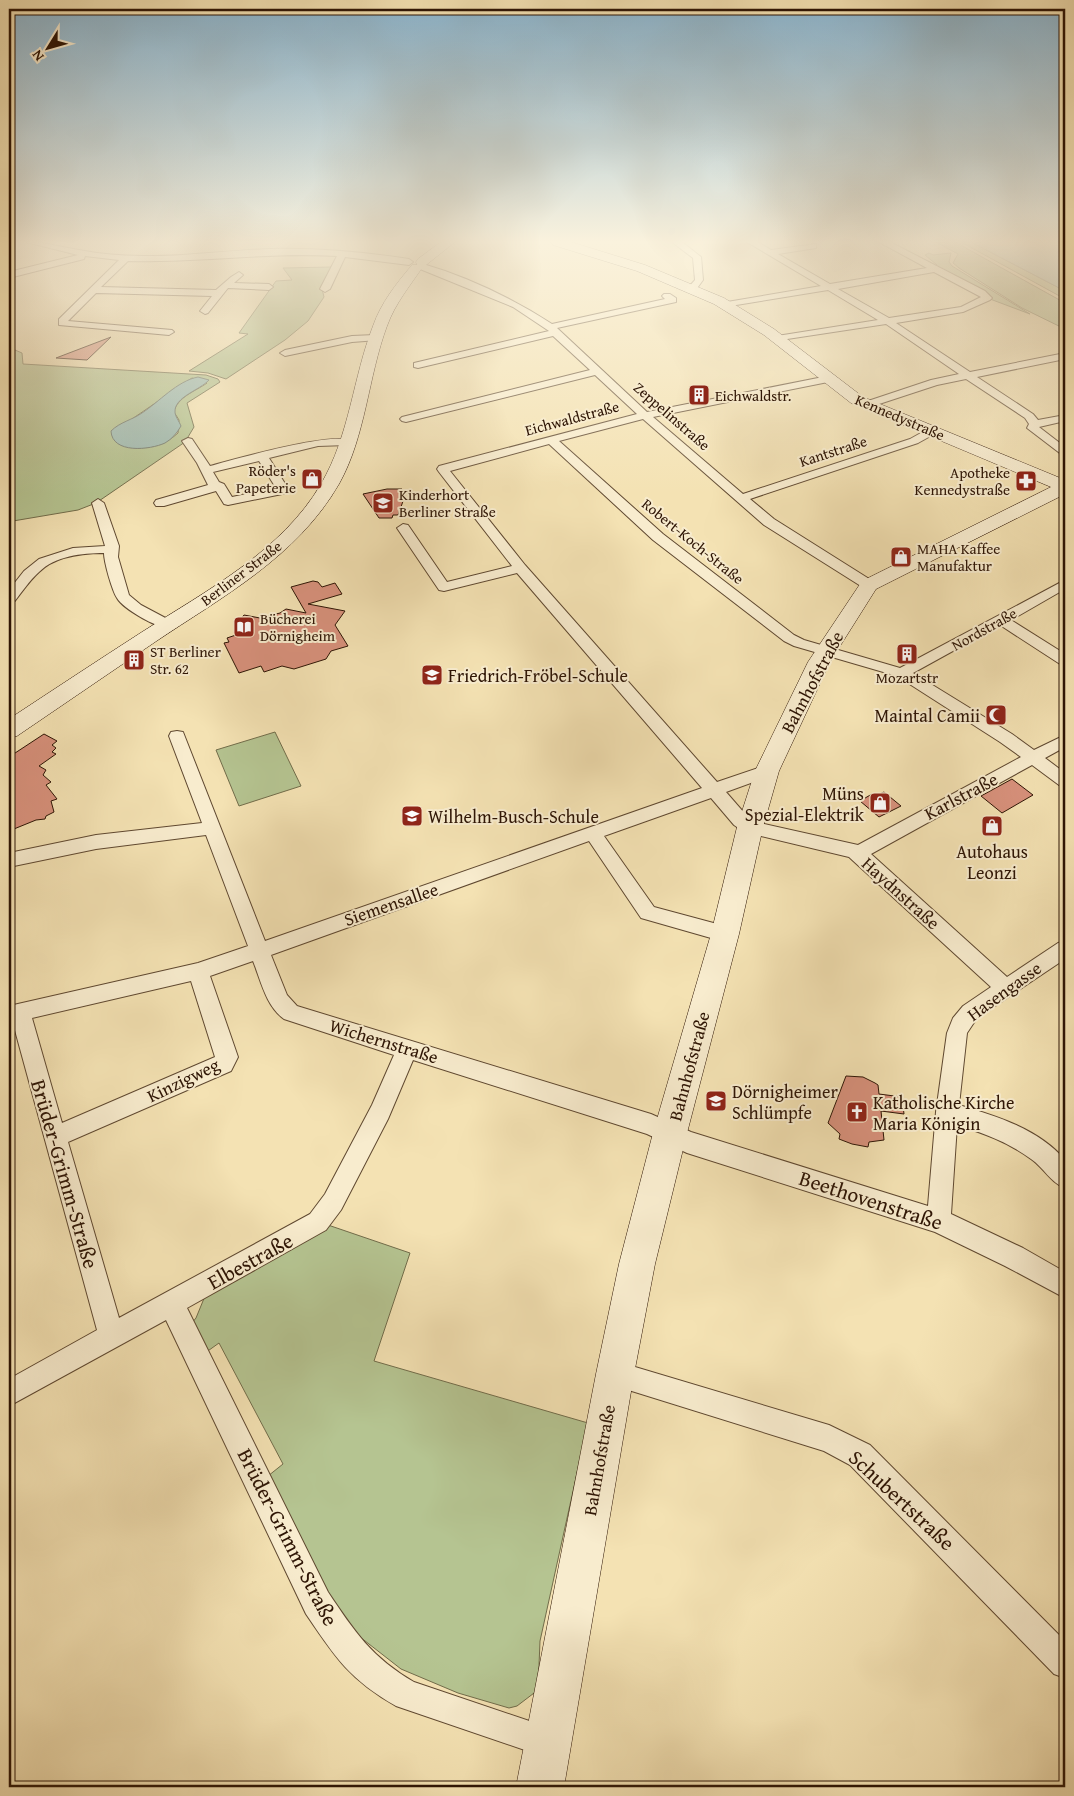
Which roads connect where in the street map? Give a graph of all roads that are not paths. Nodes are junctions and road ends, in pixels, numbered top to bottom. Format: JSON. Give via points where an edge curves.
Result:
{"nodes":[{"id":1,"x":95,"y":326,"type":"edge"},
{"id":2,"x":381,"y":326,"type":"edge"},
{"id":3,"x":548,"y":326,"type":"edge"},
{"id":4,"x":566,"y":326,"type":"edge"},
{"id":5,"x":758,"y":326,"type":"edge"},
{"id":6,"x":858,"y":326,"type":"edge"},
{"id":7,"x":894,"y":326,"type":"edge"},
{"id":8,"x":553,"y":329,"type":"junction"},
{"id":9,"x":169,"y":332,"type":"dead end"},
{"id":10,"x":375,"y":338,"type":"junction"},
{"id":11,"x":777,"y":339,"type":"junction"},
{"id":12,"x":285,"y":353,"type":"dead end"},
{"id":13,"x":1065,"y":356,"type":"edge"},
{"id":14,"x":418,"y":365,"type":"dead end"},
{"id":15,"x":599,"y":371,"type":"junction"},
{"id":16,"x":969,"y":375,"type":"junction"},
{"id":17,"x":828,"y":380,"type":"junction"},
{"id":18,"x":866,"y":404,"type":"junction"},
{"id":19,"x":644,"y":415,"type":"junction"},
{"id":20,"x":1065,"y":418,"type":"edge"},
{"id":21,"x":406,"y":419,"type":"dead end"},
{"id":22,"x":1034,"y":424,"type":"junction"},
{"id":23,"x":932,"y":431,"type":"junction"},
{"id":24,"x":552,"y":440,"type":"junction"},
{"id":25,"x":188,"y":441,"type":"dead end"},
{"id":26,"x":347,"y":442,"type":"junction"},
{"id":27,"x":1065,"y":452,"type":"edge"},
{"id":28,"x":262,"y":457,"type":"junction"},
{"id":29,"x":443,"y":469,"type":"joint"},
{"id":30,"x":207,"y":470,"type":"junction"},
{"id":31,"x":215,"y":485,"type":"junction"},
{"id":32,"x":1065,"y":487,"type":"edge"},
{"id":33,"x":742,"y":498,"type":"junction"},
{"id":34,"x":160,"y":503,"type":"dead end"},
{"id":35,"x":98,"y":504,"type":"dead end"},
{"id":36,"x":403,"y":528,"type":"dead end"},
{"id":37,"x":112,"y":551,"type":"junction"},
{"id":38,"x":520,"y":568,"type":"junction"},
{"id":39,"x":1065,"y":584,"type":"edge"},
{"id":40,"x":870,"y":585,"type":"junction"},
{"id":41,"x":9,"y":599,"type":"edge"},
{"id":42,"x":1000,"y":619,"type":"junction"},
{"id":43,"x":168,"y":625,"type":"junction"},
{"id":44,"x":826,"y":651,"type":"junction"},
{"id":45,"x":1065,"y":661,"type":"edge"},
{"id":46,"x":902,"y":673,"type":"junction"},
{"id":47,"x":9,"y":730,"type":"edge"},
{"id":48,"x":178,"y":736,"type":"dead end"},
{"id":49,"x":1065,"y":740,"type":"edge"},
{"id":50,"x":1033,"y":758,"type":"junction"},
{"id":51,"x":767,"y":771,"type":"junction"},
{"id":52,"x":1065,"y":781,"type":"edge"},
{"id":53,"x":714,"y":790,"type":"junction"},
{"id":54,"x":750,"y":827,"type":"junction"},
{"id":55,"x":213,"y":828,"type":"junction"},
{"id":56,"x":593,"y":833,"type":"junction"},
{"id":57,"x":858,"y":853,"type":"junction"},
{"id":58,"x":9,"y":860,"type":"edge"},
{"id":59,"x":725,"y":934,"type":"junction"},
{"id":60,"x":1065,"y":950,"type":"edge"},
{"id":61,"x":259,"y":951,"type":"junction"},
{"id":62,"x":198,"y":971,"type":"junction"},
{"id":63,"x":1005,"y":987,"type":"junction"},
{"id":64,"x":14,"y":1013,"type":"edge"},
{"id":65,"x":408,"y":1048,"type":"junction"},
{"id":66,"x":947,"y":1112,"type":"junction"},
{"id":67,"x":670,"y":1133,"type":"junction"},
{"id":68,"x":54,"y":1137,"type":"junction"},
{"id":69,"x":1065,"y":1176,"type":"edge"},
{"id":70,"x":939,"y":1221,"type":"junction"},
{"id":71,"x":1063,"y":1280,"type":"edge"},
{"id":72,"x":172,"y":1304,"type":"junction"},
{"id":73,"x":110,"y":1336,"type":"junction"},
{"id":74,"x":614,"y":1374,"type":"junction"},
{"id":75,"x":9,"y":1393,"type":"edge"},
{"id":76,"x":1065,"y":1662,"type":"edge"},
{"id":77,"x":548,"y":1742,"type":"junction"},
{"id":78,"x":542,"y":1787,"type":"edge"}],
"edges":[{"from":1,"to":9,"type":"street"},
{"from":2,"to":10,"type":"street","name":"Berliner Straße"},
{"from":3,"to":8,"type":"street","name":"Zeppelinstraße"},
{"from":4,"to":8,"type":"street"},
{"from":5,"to":11,"type":"street","name":"Kennedystraße"},
{"from":6,"to":11,"type":"street"},
{"from":7,"to":16,"type":"street"},
{"from":8,"to":14,"type":"street"},
{"from":8,"to":15,"type":"street","name":"Zeppelinstraße"},
{"from":10,"to":12,"type":"street","via":[[352,338]]},
{"from":10,"to":26,"type":"street","name":"Berliner Straße"},
{"from":11,"to":17,"type":"street","name":"Kennedystraße"},
{"from":13,"to":16,"type":"street"},
{"from":15,"to":19,"type":"street","name":"Zeppelinstraße"},
{"from":15,"to":21,"type":"street"},
{"from":16,"to":18,"type":"street"},
{"from":16,"to":22,"type":"street","via":[[1028,416]]},
{"from":17,"to":18,"type":"street","name":"Kennedystraße"},
{"from":17,"to":19,"type":"street","name":"Eichwaldstraße"},
{"from":18,"to":23,"type":"street","name":"Kennedystraße"},
{"from":19,"to":24,"type":"street","name":"Eichwaldstraße"},
{"from":19,"to":33,"type":"street","name":"Zeppelinstraße"},
{"from":20,"to":22,"type":"street"},
{"from":22,"to":27,"type":"street","via":[[1036,431]]},
{"from":23,"to":32,"type":"street","name":"Kennedystraße"},
{"from":23,"to":33,"type":"street","name":"Kantstraße","via":[[914,441]]},
{"from":24,"to":29,"type":"street","name":"Eichwaldstraße"},
{"from":24,"to":44,"type":"street","name":"Robert-Koch-Straße","via":[[667,544],[789,638]]},
{"from":25,"to":30,"type":"street"},
{"from":26,"to":28,"type":"street","via":[[318,443]]},
{"from":26,"to":43,"type":"street","name":"Berliner Straße","via":[[331,482],[288,537],[244,574]]},
{"from":28,"to":30,"type":"street"},
{"from":28,"to":31,"type":"street","via":[[282,490],[228,501],[220,487]]},
{"from":29,"to":38,"type":"street"},
{"from":30,"to":31,"type":"street"},
{"from":31,"to":34,"type":"street","via":[[211,489]]},
{"from":32,"to":40,"type":"street","name":"Bahnhofstraße"},
{"from":33,"to":40,"type":"street","name":"Zeppelinstraße","via":[[769,522]]},
{"from":35,"to":37,"type":"street"},
{"from":36,"to":38,"type":"street","via":[[444,587]]},
{"from":37,"to":41,"type":"street","via":[[98,548],[44,561],[35,567]]},
{"from":37,"to":43,"type":"street","via":[[123,597]]},
{"from":38,"to":53,"type":"street"},
{"from":39,"to":42,"type":"street","name":"Nordstraße"},
{"from":40,"to":44,"type":"street","name":"Bahnhofstraße"},
{"from":42,"to":45,"type":"street"},
{"from":42,"to":46,"type":"street","name":"Nordstraße"},
{"from":43,"to":47,"type":"street","name":"Berliner Straße"},
{"from":44,"to":46,"type":"street"},
{"from":44,"to":51,"type":"street","name":"Bahnhofstraße"},
{"from":46,"to":50,"type":"street"},
{"from":48,"to":55,"type":"street","name":"Wichernstraße"},
{"from":49,"to":50,"type":"street","name":"Karlstraße"},
{"from":50,"to":52,"type":"street"},
{"from":50,"to":57,"type":"street","name":"Karlstraße"},
{"from":51,"to":53,"type":"street","name":"Siemensallee"},
{"from":51,"to":54,"type":"street","name":"Bahnhofstraße"},
{"from":53,"to":54,"type":"street"},
{"from":53,"to":56,"type":"street","name":"Siemensallee"},
{"from":54,"to":57,"type":"street","name":"Haydnstraße"},
{"from":54,"to":59,"type":"street","name":"Bahnhofstraße"},
{"from":55,"to":58,"type":"street","via":[[96,842]]},
{"from":55,"to":61,"type":"street","name":"Wichernstraße"},
{"from":56,"to":59,"type":"street","via":[[648,912]]},
{"from":56,"to":61,"type":"street","name":"Siemensallee"},
{"from":57,"to":63,"type":"street","name":"Haydnstraße"},
{"from":59,"to":67,"type":"street","name":"Bahnhofstraße"},
{"from":60,"to":63,"type":"street","name":"Hasengasse"},
{"from":61,"to":62,"type":"street","name":"Siemensallee"},
{"from":61,"to":65,"type":"street","name":"Wichernstraße","via":[[278,999],[291,1013]]},
{"from":62,"to":64,"type":"street","name":"Siemensallee"},
{"from":62,"to":68,"type":"street","name":"Kinzigweg","via":[[227,1057],[223,1064]]},
{"from":63,"to":66,"type":"street","name":"Hasengasse","via":[[970,1012],[960,1024]]},
{"from":64,"to":68,"type":"street","name":"Brüder-Grimm-Straße"},
{"from":65,"to":67,"type":"street","name":"Wichernstraße"},
{"from":65,"to":72,"type":"street","name":"Elbestraße","via":[[380,1112],[326,1214],[308,1228]]},
{"from":66,"to":69,"type":"street","via":[[1021,1138]]},
{"from":66,"to":70,"type":"street","name":"Hasengasse"},
{"from":67,"to":70,"type":"street","name":"Beethovenstraße","via":[[687,1142]]},
{"from":67,"to":74,"type":"street","name":"Bahnhofstraße"},
{"from":68,"to":73,"type":"street","name":"Brüder-Grimm-Straße"},
{"from":70,"to":71,"type":"street","name":"Beethovenstraße"},
{"from":72,"to":73,"type":"street","name":"Elbestraße"},
{"from":72,"to":77,"type":"street","name":"Brüder-Grimm-Straße","via":[[317,1603],[340,1639],[361,1663],[407,1696]]},
{"from":73,"to":75,"type":"street","name":"Elbestraße"},
{"from":74,"to":76,"type":"street","name":"Schubertstraße","via":[[829,1439],[860,1455]]},
{"from":74,"to":77,"type":"street","name":"Bahnhofstraße"},
{"from":77,"to":78,"type":"street","name":"Bahnhofstraße"}]}
